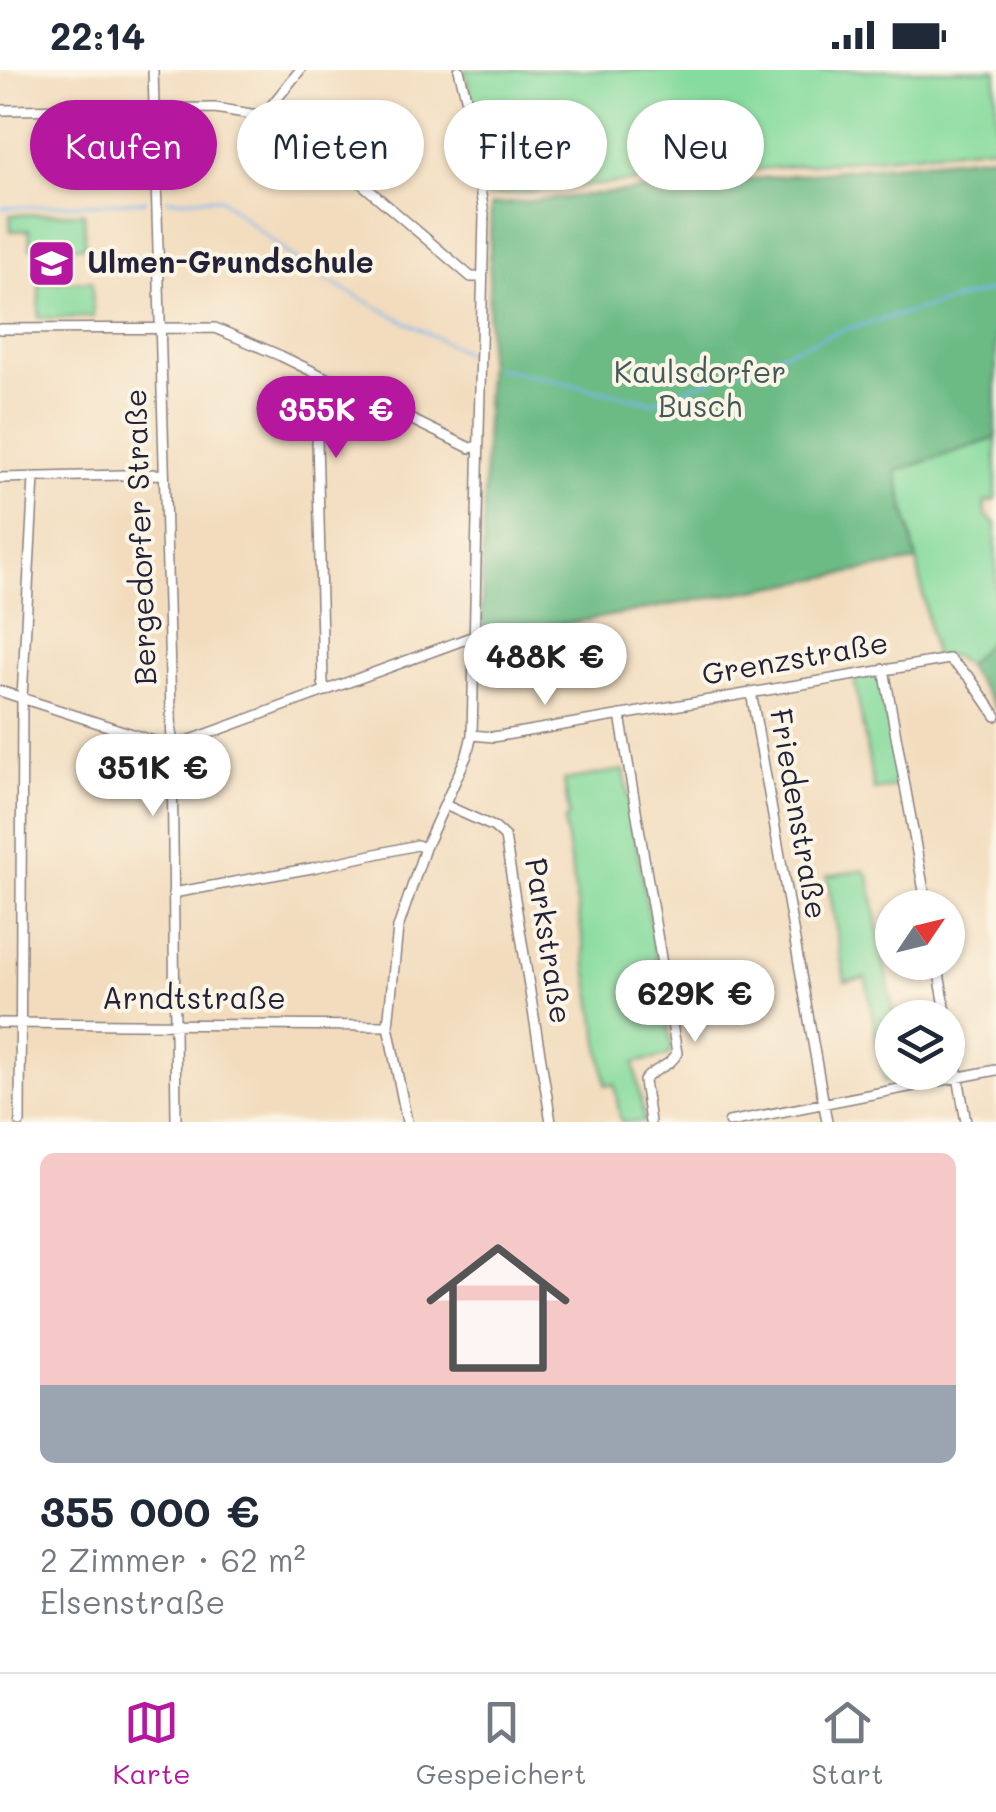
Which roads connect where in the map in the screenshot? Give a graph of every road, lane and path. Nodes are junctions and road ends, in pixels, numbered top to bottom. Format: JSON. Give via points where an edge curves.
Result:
{"nodes":[{"id":1,"x":153,"y":70,"type":"edge"},
{"id":2,"x":300,"y":70,"type":"edge"},
{"id":3,"x":459,"y":70,"type":"edge"},
{"id":4,"x":154,"y":100,"type":"edge"},
{"id":5,"x":276,"y":100,"type":"edge"},
{"id":6,"x":0,"y":110,"type":"edge"},
{"id":7,"x":30,"y":110,"type":"edge"},
{"id":8,"x":156,"y":190,"type":"edge"},
{"id":9,"x":370,"y":190,"type":"edge"},
{"id":10,"x":482,"y":276,"type":"junction"},
{"id":11,"x":160,"y":326,"type":"junction"},
{"id":12,"x":0,"y":330,"type":"edge"},
{"id":13,"x":321,"y":377,"type":"junction"},
{"id":14,"x":478,"y":446,"type":"junction"},
{"id":15,"x":164,"y":474,"type":"junction"},
{"id":16,"x":0,"y":478,"type":"edge"},
{"id":17,"x":34,"y":478,"type":"junction"},
{"id":18,"x":474,"y":636,"type":"junction"},
{"id":19,"x":884,"y":669,"type":"junction"},
{"id":20,"x":0,"y":691,"type":"edge"},
{"id":21,"x":326,"y":691,"type":"junction"},
{"id":22,"x":752,"y":692,"type":"junction"},
{"id":23,"x":22,"y":698,"type":"junction"},
{"id":24,"x":620,"y":715,"type":"junction"},
{"id":25,"x":996,"y":716,"type":"edge"},
{"id":26,"x":472,"y":735,"type":"junction"},
{"id":27,"x":172,"y":746,"type":"junction"},
{"id":28,"x":445,"y":805,"type":"junction"},
{"id":29,"x":425,"y":848,"type":"junction"},
{"id":30,"x":924,"y":890,"type":"edge"},
{"id":31,"x":174,"y":893,"type":"junction"},
{"id":32,"x":0,"y":1024,"type":"edge"},
{"id":33,"x":22,"y":1024,"type":"junction"},
{"id":34,"x":174,"y":1024,"type":"junction"},
{"id":35,"x":388,"y":1026,"type":"junction"},
{"id":36,"x":996,"y":1070,"type":"edge"},
{"id":37,"x":965,"y":1077,"type":"edge"},
{"id":38,"x":899,"y":1090,"type":"edge"},
{"id":39,"x":960,"y":1090,"type":"edge"},
{"id":40,"x":824,"y":1104,"type":"junction"},
{"id":41,"x":20,"y":1122,"type":"edge"},
{"id":42,"x":176,"y":1122,"type":"edge"},
{"id":43,"x":407,"y":1122,"type":"edge"},
{"id":44,"x":552,"y":1122,"type":"edge"},
{"id":45,"x":650,"y":1122,"type":"edge"},
{"id":46,"x":729,"y":1122,"type":"edge"},
{"id":47,"x":827,"y":1122,"type":"edge"},
{"id":48,"x":966,"y":1122,"type":"edge"}],
"edges":[{"from":1,"to":4,"type":"street","name":"Bergedorfer Straße"},
{"from":2,"to":5,"type":"street"},
{"from":3,"to":10,"type":"street","via":[[482,195]]},
{"from":6,"to":7,"type":"street"},
{"from":8,"to":11,"type":"street","name":"Bergedorfer Straße"},
{"from":9,"to":10,"type":"street","via":[[472,277]]},
{"from":10,"to":14,"type":"street"},
{"from":11,"to":12,"type":"street"},
{"from":11,"to":13,"type":"street","via":[[226,331]]},
{"from":11,"to":15,"type":"street","name":"Bergedorfer Straße"},
{"from":13,"to":14,"type":"street","via":[[470,448]]},
{"from":13,"to":21,"type":"street","via":[[316,396]]},
{"from":14,"to":18,"type":"street"},
{"from":15,"to":17,"type":"street"},
{"from":15,"to":27,"type":"street","name":"Bergedorfer Straße"},
{"from":16,"to":17,"type":"street"},
{"from":17,"to":23,"type":"street"},
{"from":18,"to":21,"type":"street"},
{"from":18,"to":26,"type":"street"},
{"from":19,"to":22,"type":"street","name":"Grenzstraße"},
{"from":19,"to":25,"type":"street","name":"Grenzstraße","via":[[949,659]]},
{"from":19,"to":30,"type":"street"},
{"from":20,"to":23,"type":"street"},
{"from":21,"to":27,"type":"street"},
{"from":22,"to":24,"type":"street","name":"Grenzstraße"},
{"from":22,"to":40,"type":"street","name":"Friedenstraße"},
{"from":23,"to":27,"type":"street"},
{"from":23,"to":33,"type":"street"},
{"from":24,"to":26,"type":"street","name":"Grenzstraße"},
{"from":24,"to":45,"type":"street","via":[[677,1053],[644,1081]]},
{"from":26,"to":28,"type":"street"},
{"from":27,"to":31,"type":"street","name":"Bergedorfer Straße"},
{"from":28,"to":29,"type":"street"},
{"from":28,"to":44,"type":"street","name":"Parkstraße","via":[[505,837]]},
{"from":29,"to":31,"type":"street"},
{"from":29,"to":35,"type":"street","via":[[398,928]]},
{"from":31,"to":34,"type":"street","name":"Bergedorfer Straße"},
{"from":32,"to":33,"type":"street","name":"Arndtstraße"},
{"from":33,"to":34,"type":"street","name":"Arndtstraße"},
{"from":33,"to":41,"type":"street"},
{"from":34,"to":35,"type":"street","name":"Arndtstraße"},
{"from":34,"to":42,"type":"street","name":"Bergedorfer Straße"},
{"from":35,"to":43,"type":"street"},
{"from":36,"to":37,"type":"street"},
{"from":38,"to":40,"type":"street"},
{"from":39,"to":48,"type":"street"},
{"from":40,"to":46,"type":"street"},
{"from":40,"to":47,"type":"street","name":"Friedenstraße"}]}
